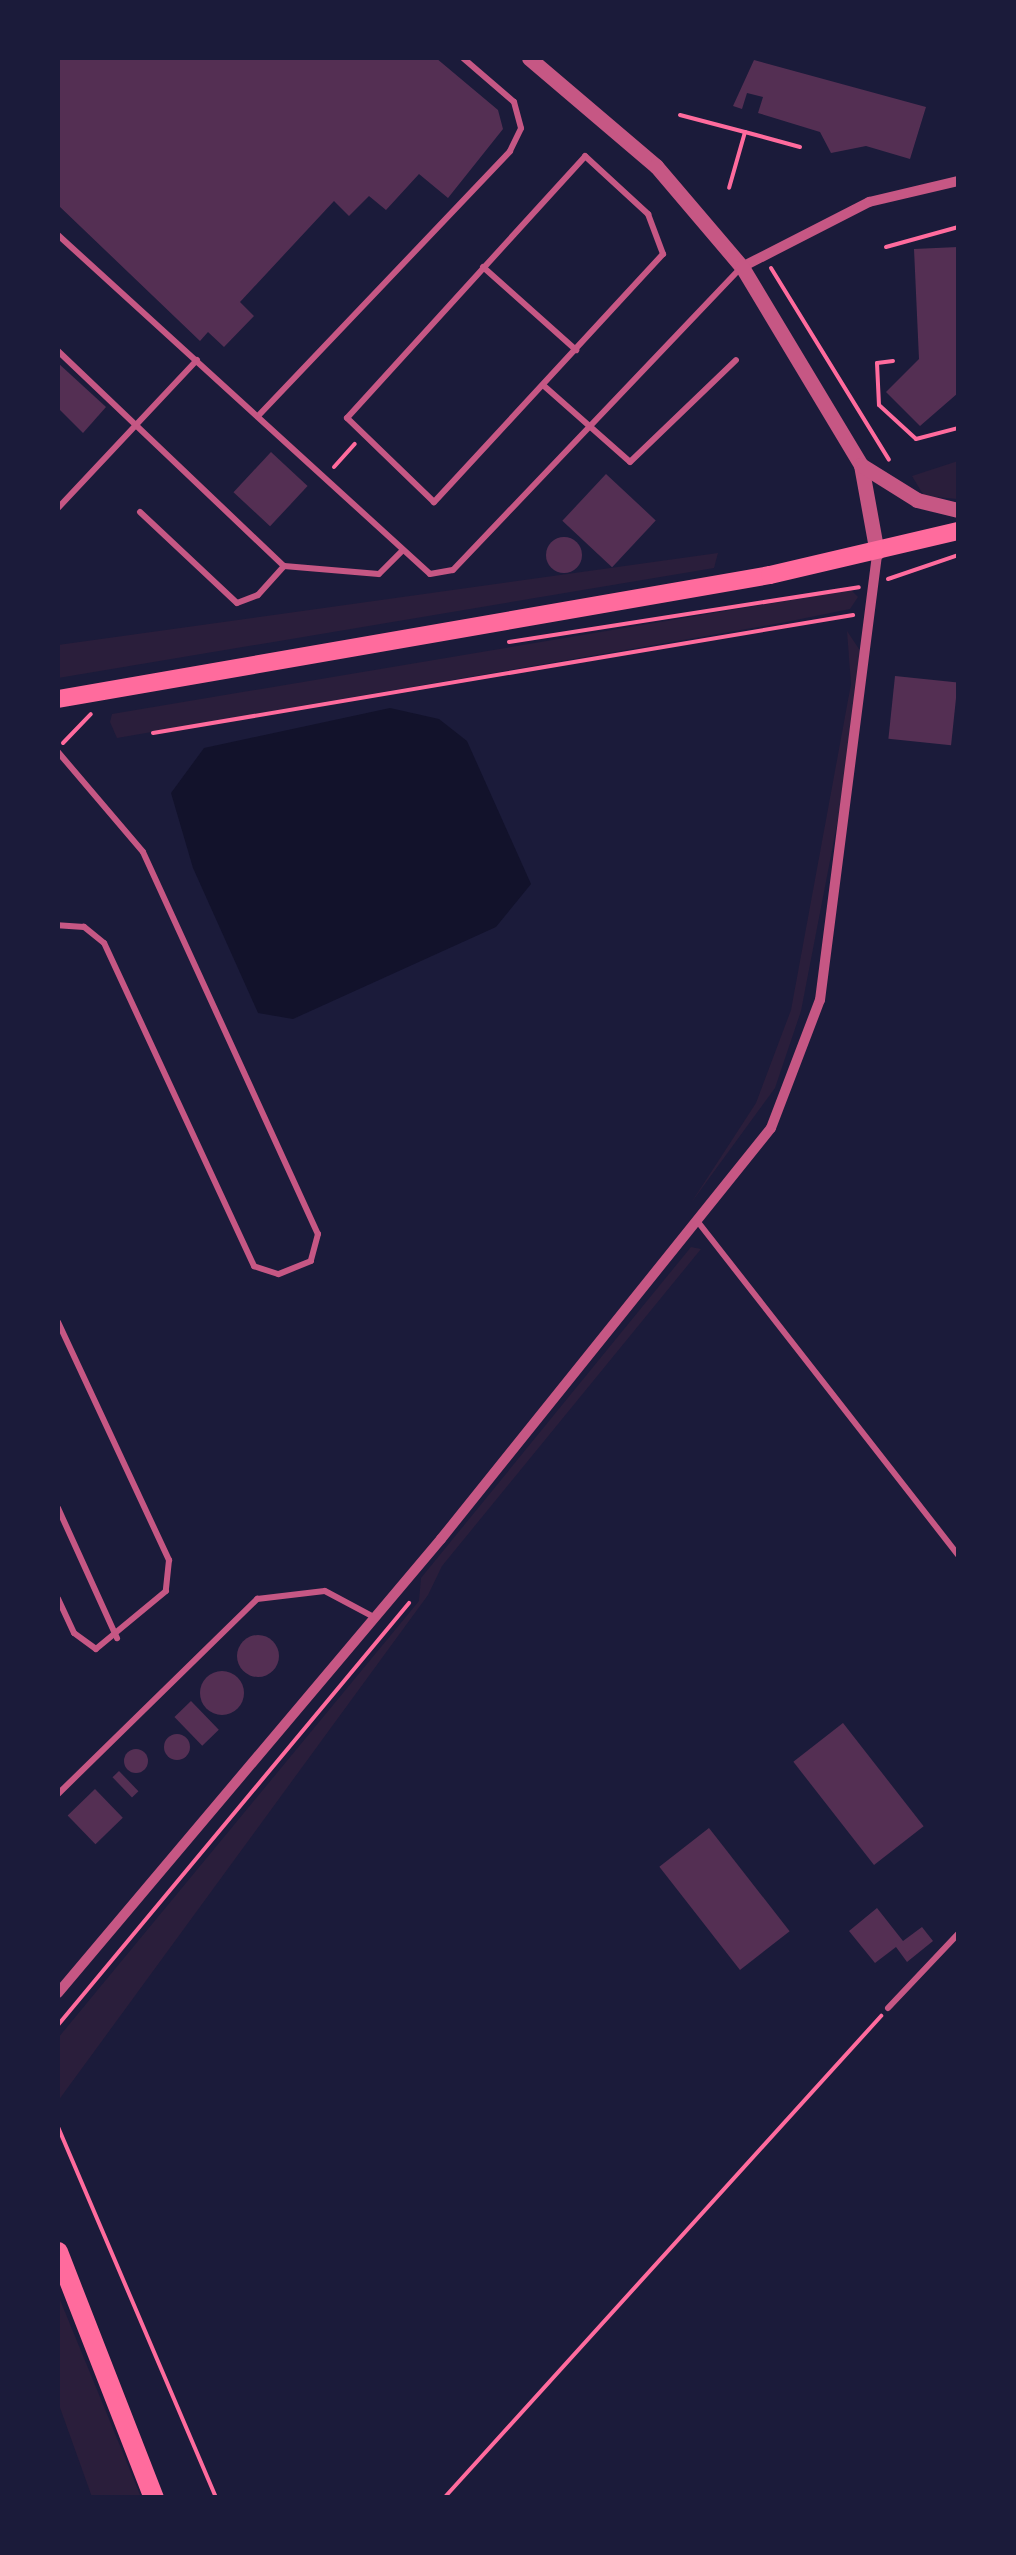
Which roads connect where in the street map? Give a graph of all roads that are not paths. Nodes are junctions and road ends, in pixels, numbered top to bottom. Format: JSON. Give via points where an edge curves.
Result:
{"nodes":[{"id":1,"x":463,"y":58,"type":"edge"},
{"id":2,"x":529,"y":58,"type":"edge"},
{"id":3,"x":958,"y":181,"type":"edge"},
{"id":4,"x":58,"y":235,"type":"edge"},
{"id":5,"x":484,"y":267,"type":"junction"},
{"id":6,"x":742,"y":267,"type":"junction"},
{"id":7,"x":58,"y":350,"type":"edge"},
{"id":8,"x":576,"y":350,"type":"junction"},
{"id":9,"x":197,"y":360,"type":"junction"},
{"id":10,"x":736,"y":360,"type":"dead end"},
{"id":11,"x":544,"y":385,"type":"junction"},
{"id":12,"x":259,"y":416,"type":"junction"},
{"id":13,"x":136,"y":425,"type":"junction"},
{"id":14,"x":589,"y":425,"type":"junction"},
{"id":15,"x":862,"y":465,"type":"junction"},
{"id":16,"x":58,"y":508,"type":"edge"},
{"id":17,"x":958,"y":510,"type":"edge"},
{"id":18,"x":140,"y":512,"type":"dead end"},
{"id":19,"x":958,"y":531,"type":"edge"},
{"id":20,"x":402,"y":551,"type":"junction"},
{"id":21,"x":877,"y":553,"type":"junction"},
{"id":22,"x":284,"y":566,"type":"junction"},
{"id":23,"x":58,"y":699,"type":"edge"},
{"id":24,"x":58,"y":750,"type":"edge"},
{"id":25,"x":58,"y":925,"type":"edge"},
{"id":26,"x":698,"y":1222,"type":"junction"},
{"id":27,"x":58,"y":1322,"type":"edge"},
{"id":28,"x":58,"y":1508,"type":"edge"},
{"id":29,"x":958,"y":1555,"type":"edge"},
{"id":30,"x":58,"y":1598,"type":"edge"},
{"id":31,"x":375,"y":1618,"type":"junction"},
{"id":32,"x":117,"y":1638,"type":"junction"},
{"id":33,"x":58,"y":1794,"type":"edge"},
{"id":34,"x":958,"y":1934,"type":"edge"},
{"id":35,"x":58,"y":1993,"type":"edge"},
{"id":36,"x":888,"y":2008,"type":"road end"},
{"id":37,"x":58,"y":2252,"type":"edge"},
{"id":38,"x":154,"y":2498,"type":"edge"}],
"edges":[{"from":1,"to":12,"type":"lane","via":[[514,102],[521,128],[510,151]]},
{"from":2,"to":6,"type":"street","via":[[656,166]]},
{"from":3,"to":6,"type":"street","via":[[870,202]]},
{"from":4,"to":9,"type":"lane"},
{"from":5,"to":8,"type":"lane"},
{"from":5,"to":8,"type":"lane","via":[[585,156],[648,214],[663,254]]},
{"from":5,"to":11,"type":"lane","via":[[347,418],[434,502]]},
{"from":6,"to":14,"type":"lane"},
{"from":6,"to":15,"type":"street"},
{"from":7,"to":13,"type":"lane"},
{"from":8,"to":11,"type":"lane"},
{"from":9,"to":12,"type":"lane"},
{"from":9,"to":13,"type":"lane"},
{"from":10,"to":14,"type":"lane","via":[[630,462]]},
{"from":11,"to":14,"type":"lane"},
{"from":12,"to":20,"type":"lane"},
{"from":13,"to":16,"type":"lane"},
{"from":13,"to":22,"type":"lane"},
{"from":14,"to":20,"type":"lane","via":[[452,570],[430,574]]},
{"from":15,"to":17,"type":"street","via":[[917,500]]},
{"from":15,"to":21,"type":"street"},
{"from":18,"to":22,"type":"lane","via":[[237,602],[258,595]]},
{"from":19,"to":21,"type":"main road"},
{"from":20,"to":22,"type":"lane","via":[[379,574]]},
{"from":21,"to":23,"type":"main road"},
{"from":21,"to":26,"type":"street","via":[[810,1042],[771,1128]]},
{"from":24,"to":25,"type":"lane","via":[[143,852],[318,1234],[312,1261],[278,1274],[254,1266],[104,944],[84,926]]},
{"from":26,"to":29,"type":"lane"},
{"from":26,"to":31,"type":"street"},
{"from":27,"to":32,"type":"lane","via":[[169,1560],[166,1590]]},
{"from":28,"to":32,"type":"lane"},
{"from":30,"to":32,"type":"lane","via":[[74,1634],[96,1649]]},
{"from":31,"to":33,"type":"lane","via":[[325,1591],[257,1600]]},
{"from":31,"to":35,"type":"street"},
{"from":34,"to":36,"type":"lane"},
{"from":37,"to":38,"type":"main road"}]}
